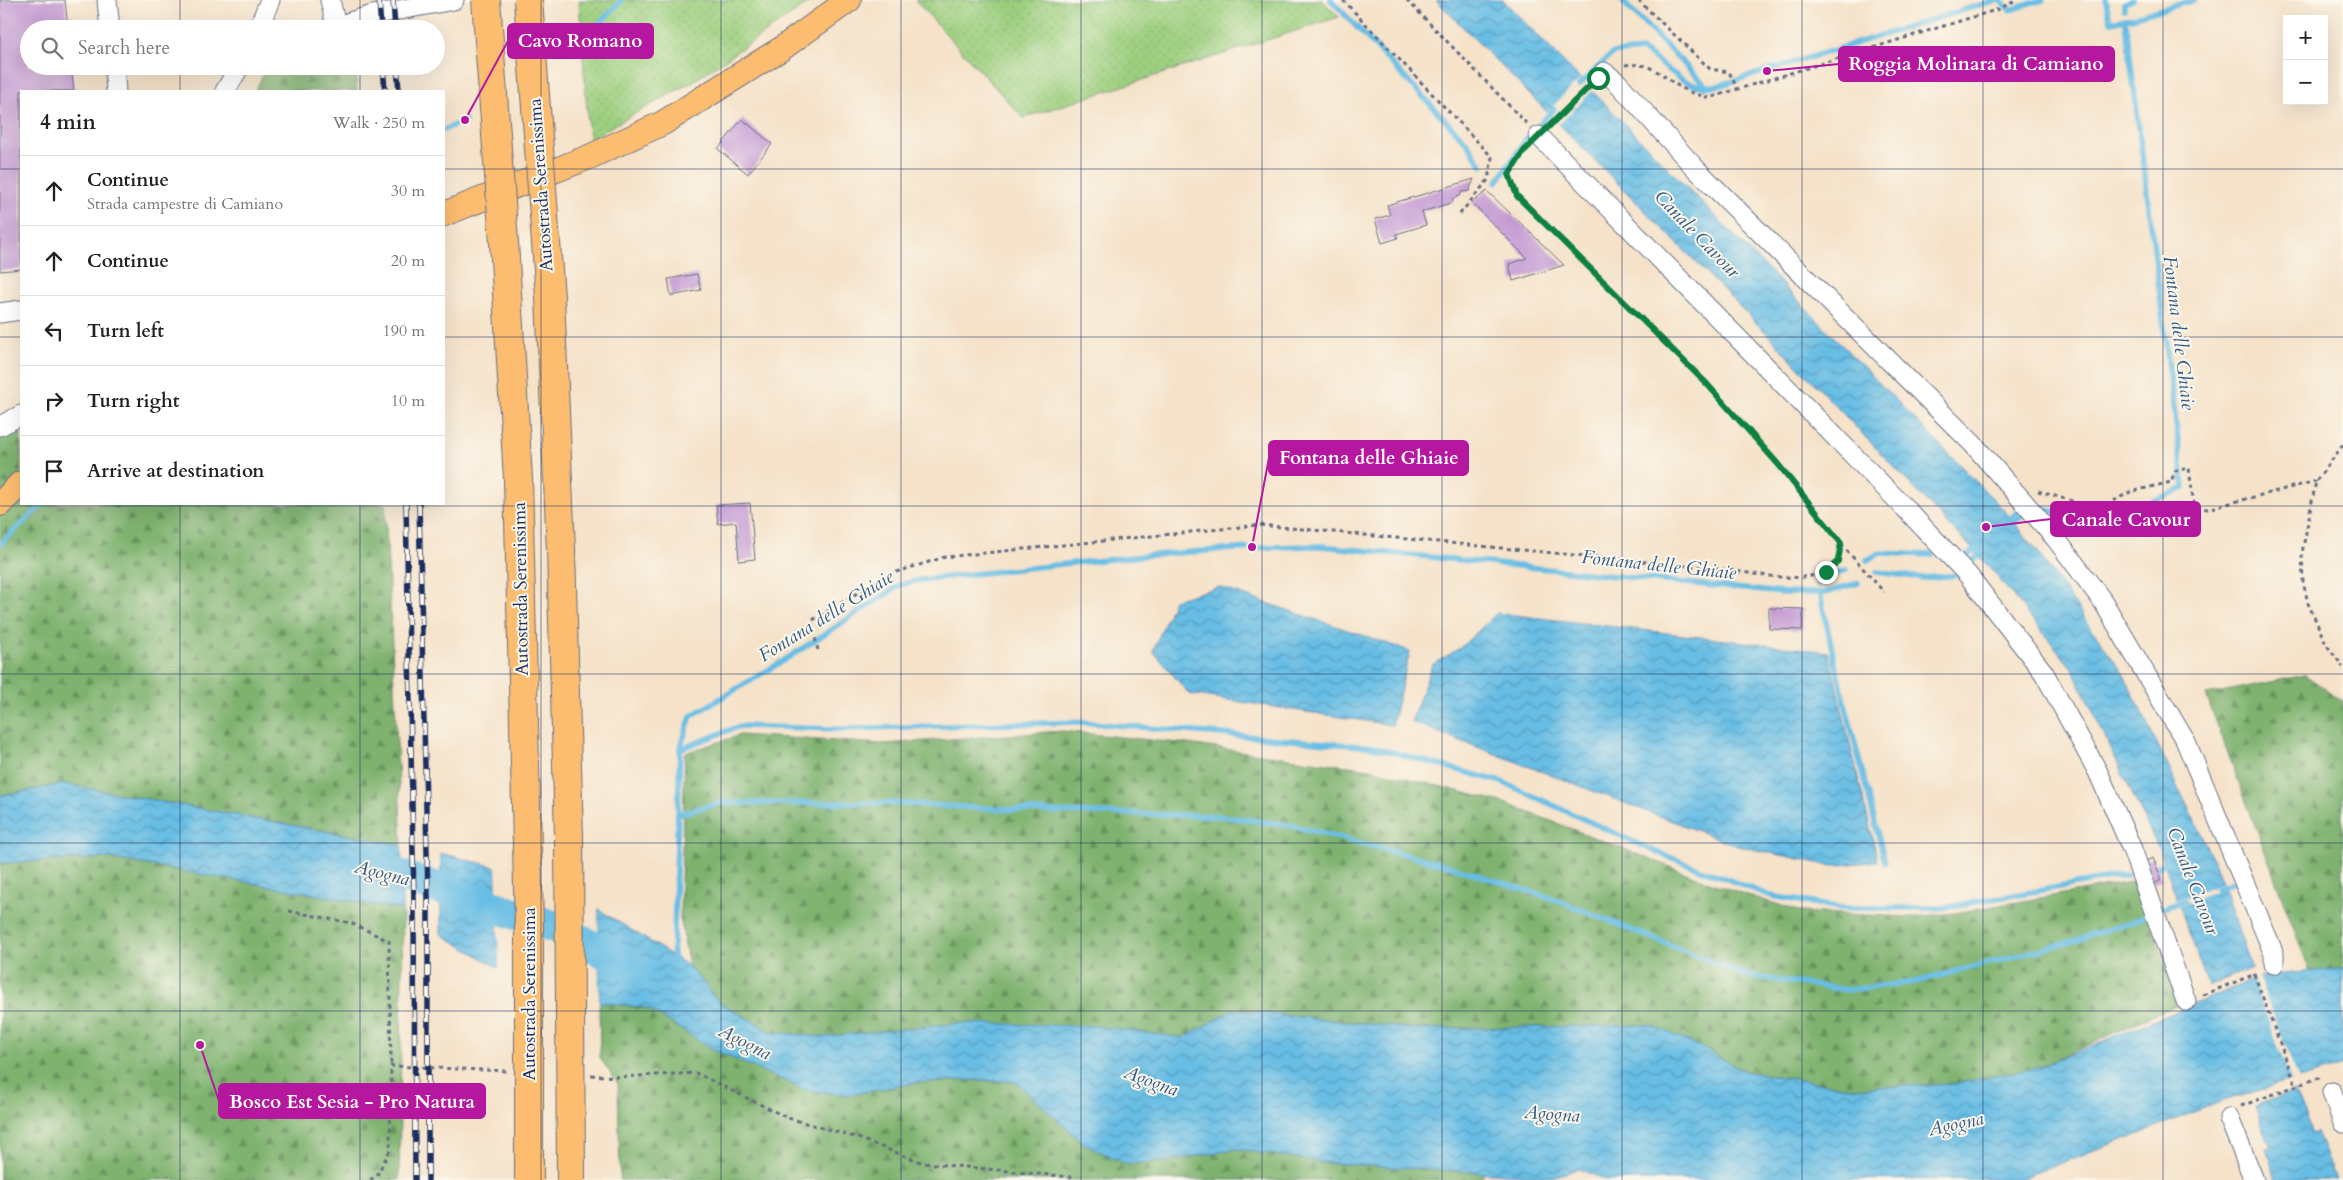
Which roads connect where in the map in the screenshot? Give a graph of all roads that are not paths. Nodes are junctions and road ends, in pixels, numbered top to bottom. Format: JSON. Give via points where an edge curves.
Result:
{"nodes":[{"id":1,"x":107,"y":0,"type":"edge"},
{"id":2,"x":270,"y":0,"type":"edge"},
{"id":3,"x":330,"y":0,"type":"edge"},
{"id":4,"x":454,"y":0,"type":"edge"},
{"id":5,"x":486,"y":0,"type":"edge"},
{"id":6,"x":528,"y":0,"type":"edge"},
{"id":7,"x":849,"y":0,"type":"edge"},
{"id":8,"x":109,"y":20,"type":"edge"},
{"id":9,"x":262,"y":20,"type":"edge"},
{"id":10,"x":331,"y":20,"type":"edge"},
{"id":11,"x":355,"y":20,"type":"edge"},
{"id":12,"x":115,"y":75,"type":"edge"},
{"id":13,"x":235,"y":75,"type":"edge"},
{"id":14,"x":1601,"y":75,"type":"road end"},
{"id":15,"x":116,"y":90,"type":"edge"},
{"id":16,"x":226,"y":90,"type":"edge"},
{"id":17,"x":1542,"y":133,"type":"road end"},
{"id":18,"x":445,"y":214,"type":"edge"},
{"id":19,"x":20,"y":310,"type":"edge"},
{"id":20,"x":0,"y":313,"type":"edge"},
{"id":21,"x":20,"y":416,"type":"edge"},
{"id":22,"x":0,"y":426,"type":"edge"},
{"id":23,"x":20,"y":484,"type":"edge"},
{"id":24,"x":0,"y":504,"type":"edge"},
{"id":25,"x":2274,"y":964,"type":"dead end"},
{"id":26,"x":2186,"y":1001,"type":"road end"},
{"id":27,"x":2332,"y":1092,"type":"dead end"},
{"id":28,"x":2230,"y":1118,"type":"road end"},
{"id":29,"x":2343,"y":1123,"type":"edge"},
{"id":30,"x":529,"y":1180,"type":"edge"},
{"id":31,"x":571,"y":1180,"type":"edge"},
{"id":32,"x":2254,"y":1180,"type":"edge"}],
"edges":[{"from":1,"to":8,"type":"street"},
{"from":2,"to":9,"type":"street"},
{"from":3,"to":10,"type":"street"},
{"from":4,"to":11,"type":"street"},
{"from":5,"to":30,"type":"highway","name":"Autostrada Serenissima","bridge":true,"via":[[518,479],[529,927]]},
{"from":6,"to":31,"type":"highway","name":"Autostrada Serenissima","bridge":true,"via":[[550,298],[561,550],[569,837]]},
{"from":7,"to":18,"type":"main road","via":[[781,49],[663,124]]},
{"from":12,"to":15,"type":"street"},
{"from":13,"to":16,"type":"street"},
{"from":14,"to":25,"type":"street","via":[[1617,82],[1695,168],[1973,444],[2056,539],[2102,600],[2186,742],[2250,892],[2274,954]]},
{"from":17,"to":26,"type":"street","via":[[1943,548],[2044,673],[2098,772],[2132,849]]},
{"from":19,"to":20,"type":"street"},
{"from":21,"to":22,"type":"street"},
{"from":23,"to":24,"type":"main road"},
{"from":27,"to":29,"type":"street"},
{"from":28,"to":32,"type":"street"}]}
